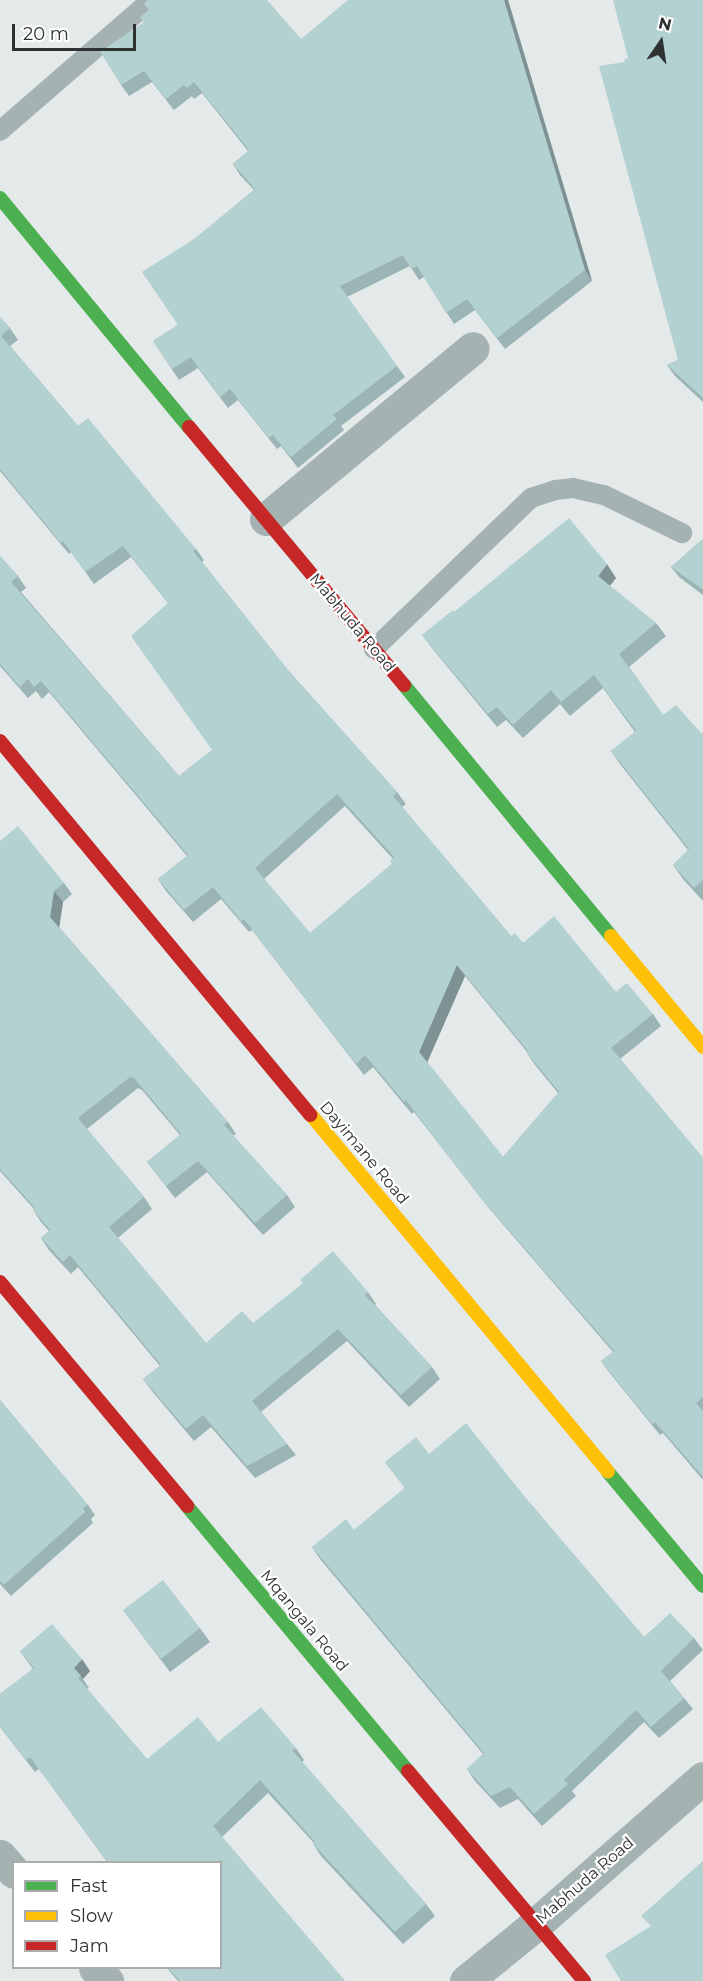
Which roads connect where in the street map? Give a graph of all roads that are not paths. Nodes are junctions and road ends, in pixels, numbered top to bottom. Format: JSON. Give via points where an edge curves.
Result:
{"nodes":[{"id":1,"x":151,"y":0,"type":"edge"},
{"id":2,"x":0,"y":131,"type":"edge"},
{"id":3,"x":0,"y":198,"type":"edge"},
{"id":4,"x":473,"y":348,"type":"dead end"},
{"id":5,"x":266,"y":519,"type":"junction"},
{"id":6,"x":682,"y":533,"type":"dead end"},
{"id":7,"x":374,"y":649,"type":"junction"},
{"id":8,"x":0,"y":741,"type":"edge"},
{"id":9,"x":703,"y":1047,"type":"edge"},
{"id":10,"x":0,"y":1282,"type":"edge"},
{"id":11,"x":703,"y":1586,"type":"edge"},
{"id":12,"x":703,"y":1778,"type":"edge"},
{"id":13,"x":0,"y":1856,"type":"edge"},
{"id":14,"x":12,"y":1870,"type":"edge"},
{"id":15,"x":535,"y":1925,"type":"junction"},
{"id":16,"x":96,"y":1969,"type":"edge"},
{"id":17,"x":107,"y":1981,"type":"edge"},
{"id":18,"x":466,"y":1981,"type":"edge"},
{"id":19,"x":584,"y":1981,"type":"edge"}],
"edges":[{"from":1,"to":2,"type":"lane"},
{"from":3,"to":5,"type":"street","name":"Mabhuda Road"},
{"from":4,"to":5,"type":"street"},
{"from":5,"to":7,"type":"street","name":"Mabhuda Road"},
{"from":6,"to":7,"type":"lane","via":[[604,495],[573,488],[531,498]]},
{"from":7,"to":9,"type":"street","name":"Mabhuda Road"},
{"from":8,"to":11,"type":"street","name":"Dayimane Road"},
{"from":10,"to":15,"type":"street","name":"Mqangala Road"},
{"from":12,"to":15,"type":"street","name":"Mabhuda Road"},
{"from":13,"to":14,"type":"street"},
{"from":15,"to":18,"type":"street","name":"Mabhuda Road"},
{"from":15,"to":19,"type":"street","name":"Mqangala Road"},
{"from":16,"to":17,"type":"street"}]}
